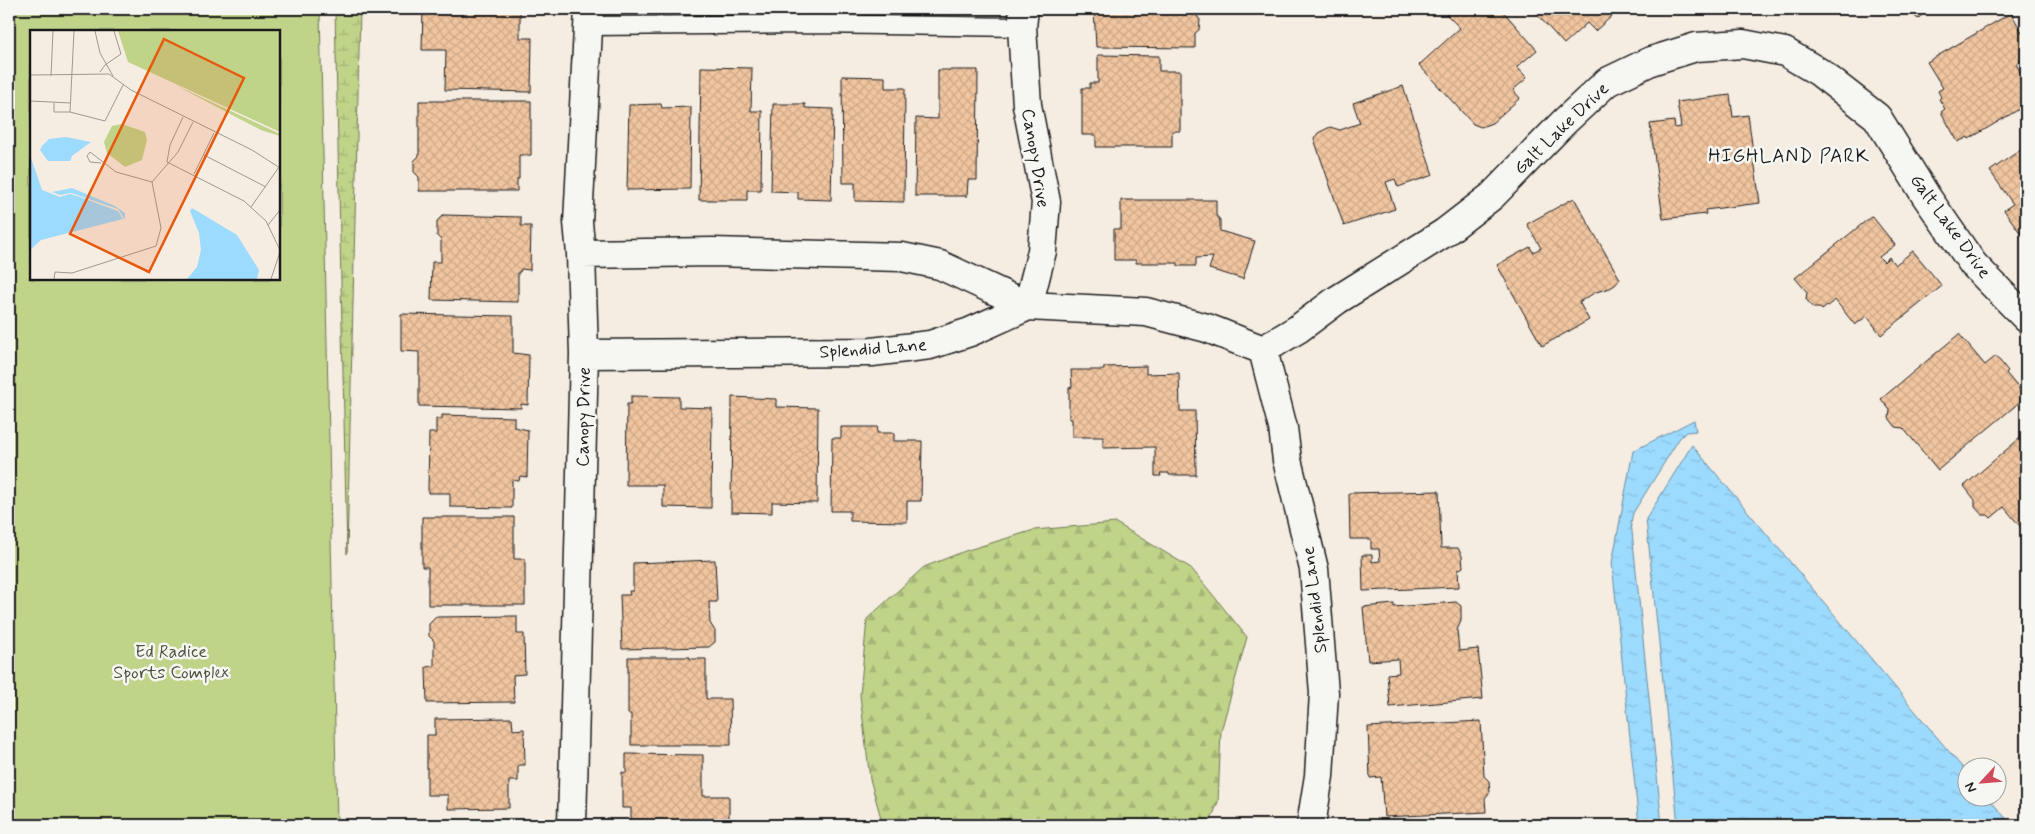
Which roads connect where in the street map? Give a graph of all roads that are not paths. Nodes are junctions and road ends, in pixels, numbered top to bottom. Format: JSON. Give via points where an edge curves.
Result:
{"nodes":[{"id":1,"x":814,"y":16,"type":"edge"},
{"id":2,"x":589,"y":18,"type":"edge"},
{"id":3,"x":1023,"y":18,"type":"edge"},
{"id":4,"x":581,"y":254,"type":"junction"},
{"id":5,"x":1028,"y":306,"type":"junction"},
{"id":6,"x":2026,"y":318,"type":"edge"},
{"id":7,"x":1262,"y":350,"type":"junction"},
{"id":8,"x":584,"y":354,"type":"junction"},
{"id":9,"x":572,"y":825,"type":"edge"},
{"id":10,"x":1311,"y":825,"type":"edge"}],
"edges":[{"from":1,"to":2,"type":"lane"},
{"from":1,"to":3,"type":"lane"},
{"from":2,"to":4,"type":"street","name":"Canopy Drive","via":[[578,222]]},
{"from":3,"to":5,"type":"street","name":"Canopy Drive","via":[[1027,105],[1046,202],[1042,251]]},
{"from":4,"to":5,"type":"street","via":[[712,252],[902,257],[940,265]]},
{"from":4,"to":8,"type":"street","name":"Canopy Drive"},
{"from":5,"to":7,"type":"street","via":[[1146,312],[1208,328]]},
{"from":5,"to":8,"type":"street","name":"Splendid Lane","via":[[970,332],[930,345],[872,352]]},
{"from":6,"to":7,"type":"street","name":"Galt Lake Drive","via":[[1973,264],[1877,117],[1819,72],[1785,52],[1743,44],[1696,48],[1651,61],[1607,82],[1492,196],[1444,233]]},
{"from":7,"to":10,"type":"street","name":"Splendid Lane","via":[[1314,569],[1324,693],[1319,776]]},
{"from":8,"to":9,"type":"street","name":"Canopy Drive"}]}
